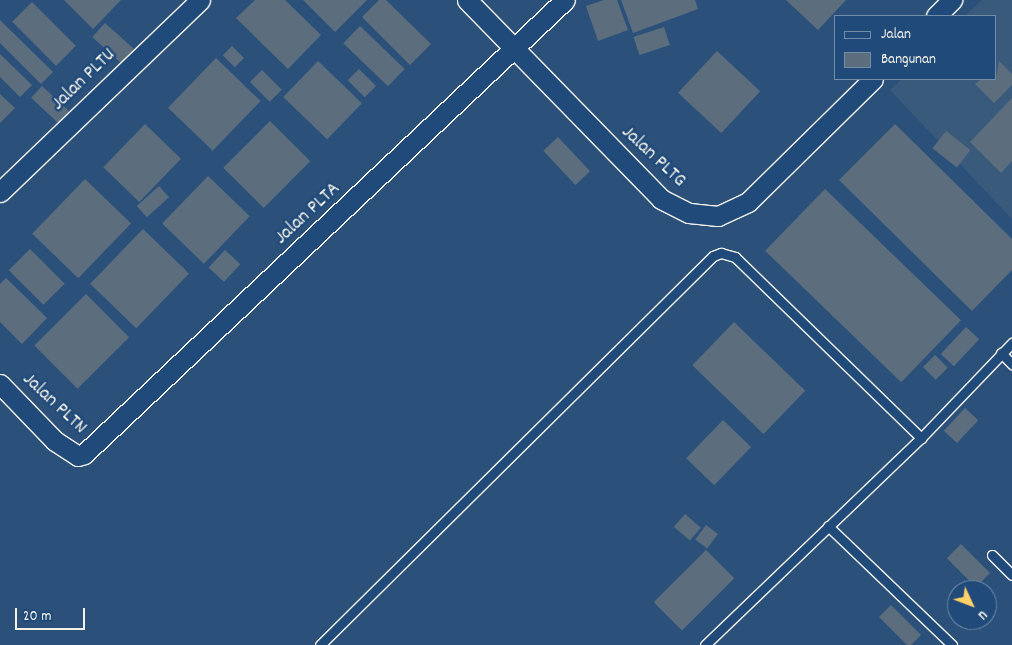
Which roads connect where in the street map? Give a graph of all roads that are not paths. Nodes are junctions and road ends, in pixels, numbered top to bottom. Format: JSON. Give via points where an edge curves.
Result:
{"nodes":[{"id":1,"x":200,"y":0,"type":"edge"},
{"id":2,"x":467,"y":0,"type":"edge"},
{"id":3,"x":565,"y":0,"type":"edge"},
{"id":4,"x":952,"y":0,"type":"edge"},
{"id":5,"x":937,"y":15,"type":"edge"},
{"id":6,"x":513,"y":51,"type":"junction"},
{"id":7,"x":872,"y":80,"type":"edge"},
{"id":8,"x":0,"y":192,"type":"edge"},
{"id":9,"x":1012,"y":343,"type":"edge"},
{"id":10,"x":1002,"y":353,"type":"junction"},
{"id":11,"x":1012,"y":364,"type":"edge"},
{"id":12,"x":0,"y":384,"type":"edge"},
{"id":13,"x":921,"y":438,"type":"junction"},
{"id":14,"x":78,"y":456,"type":"joint"},
{"id":15,"x":828,"y":526,"type":"junction"},
{"id":16,"x":992,"y":555,"type":"dead end"},
{"id":17,"x":1012,"y":575,"type":"edge"},
{"id":18,"x":320,"y":645,"type":"edge"},
{"id":19,"x":705,"y":645,"type":"edge"},
{"id":20,"x":952,"y":645,"type":"edge"}],
"edges":[{"from":1,"to":8,"type":"street","name":"Jalan PLTU"},
{"from":2,"to":6,"type":"street","name":"Jalan PLTG"},
{"from":3,"to":6,"type":"street","name":"Jalan PLTA"},
{"from":4,"to":5,"type":"street"},
{"from":6,"to":7,"type":"street","name":"Jalan PLTG","via":[[661,199],[674,207],[703,216],[718,216],[748,202]]},
{"from":6,"to":14,"type":"street","name":"Jalan PLTA","via":[[94,447]]},
{"from":9,"to":10,"type":"lane"},
{"from":10,"to":11,"type":"lane"},
{"from":10,"to":13,"type":"lane"},
{"from":12,"to":14,"type":"street","name":"Jalan PLTN","via":[[55,441]]},
{"from":13,"to":15,"type":"lane"},
{"from":13,"to":18,"type":"lane","via":[[735,257],[721,253],[713,256]]},
{"from":15,"to":19,"type":"lane"},
{"from":15,"to":20,"type":"lane"},
{"from":16,"to":17,"type":"lane"}]}
